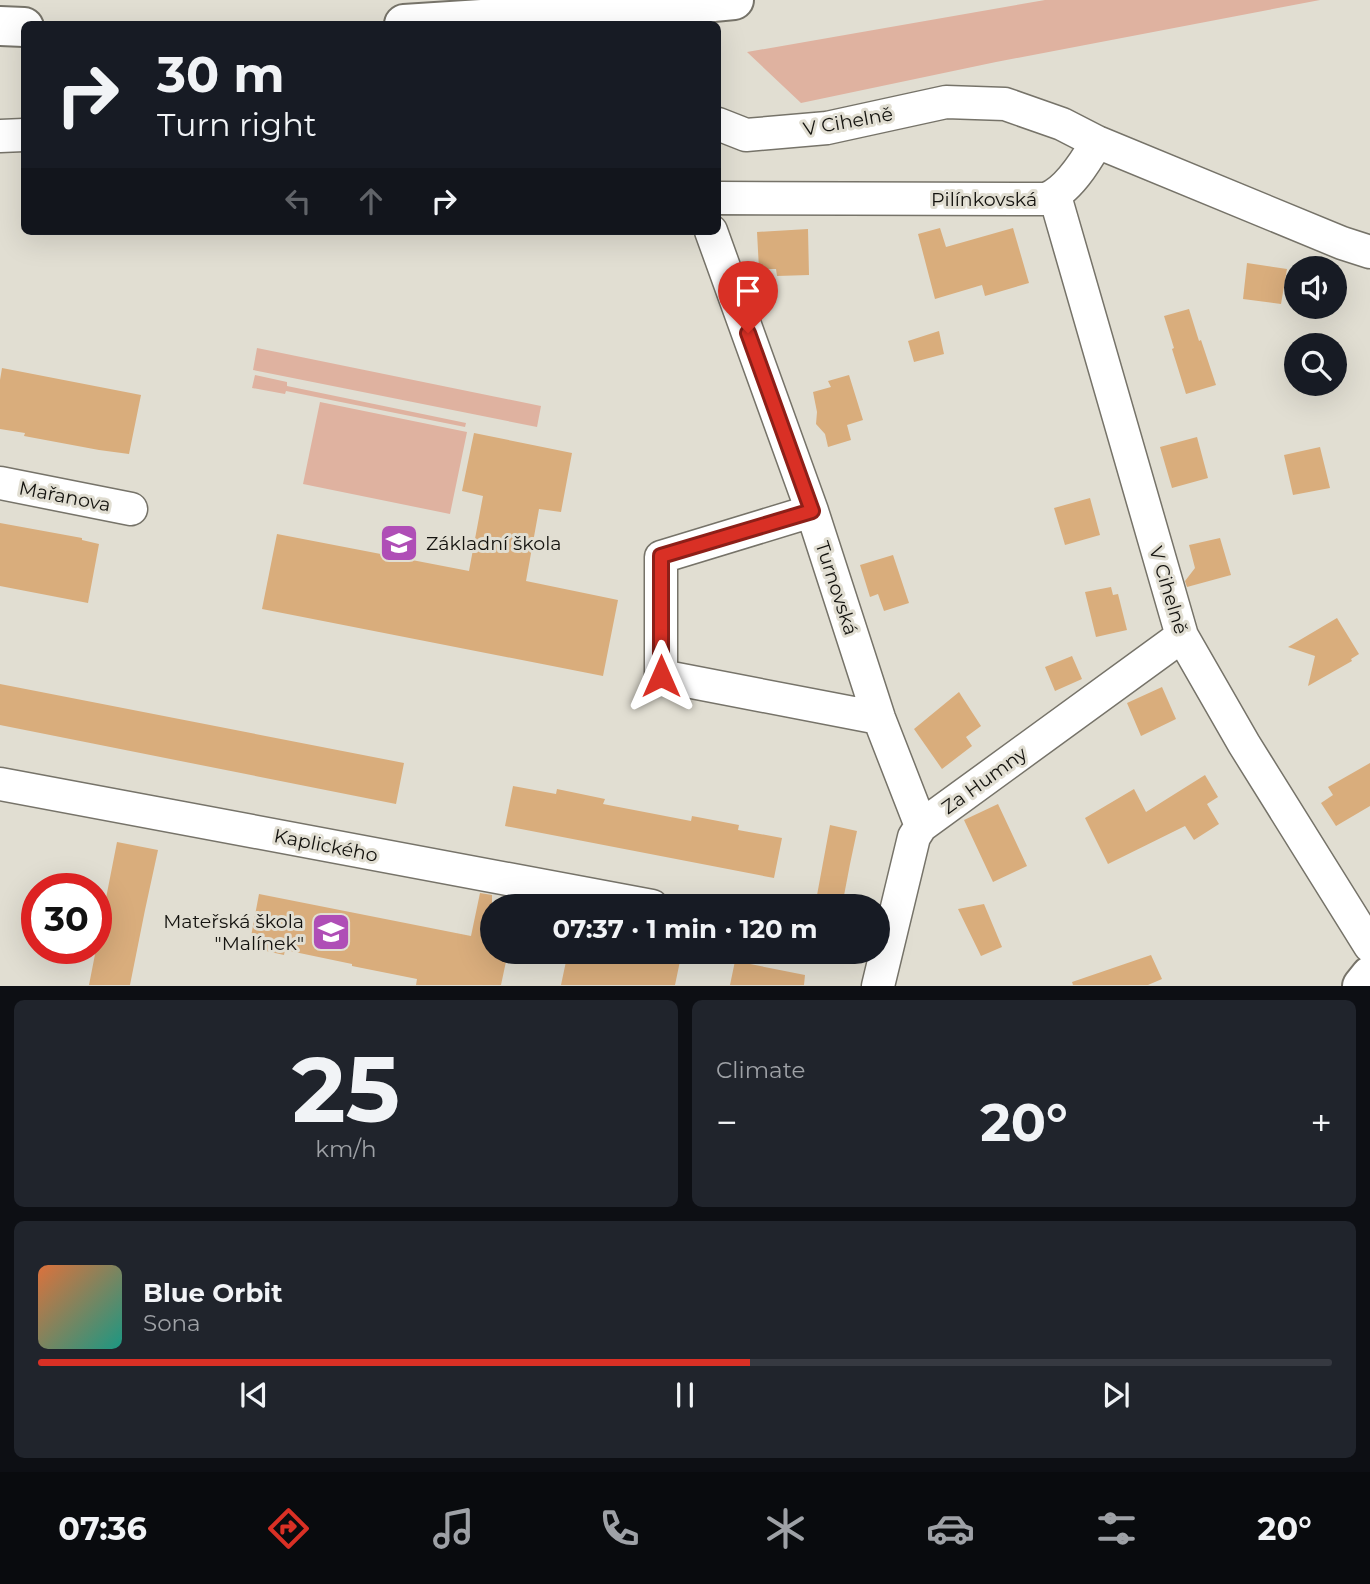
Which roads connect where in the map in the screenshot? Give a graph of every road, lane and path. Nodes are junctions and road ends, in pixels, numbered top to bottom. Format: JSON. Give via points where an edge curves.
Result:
{"nodes":[{"id":1,"x":734,"y":0,"type":"edge"},
{"id":2,"x":640,"y":10,"type":"edge"},
{"id":3,"x":455,"y":21,"type":"edge"},
{"id":4,"x":0,"y":26,"type":"edge"},
{"id":5,"x":21,"y":27,"type":"edge"},
{"id":6,"x":721,"y":125,"type":"edge"},
{"id":7,"x":21,"y":135,"type":"edge"},
{"id":8,"x":0,"y":136,"type":"edge"},
{"id":9,"x":1097,"y":142,"type":"junction"},
{"id":10,"x":1055,"y":196,"type":"junction"},
{"id":11,"x":721,"y":198,"type":"edge"},
{"id":12,"x":712,"y":235,"type":"edge"},
{"id":13,"x":1370,"y":252,"type":"edge"},
{"id":14,"x":0,"y":483,"type":"edge"},
{"id":15,"x":131,"y":509,"type":"dead end"},
{"id":16,"x":812,"y":511,"type":"junction"},
{"id":17,"x":1182,"y":636,"type":"junction"},
{"id":18,"x":879,"y":718,"type":"junction"},
{"id":19,"x":0,"y":784,"type":"edge"},
{"id":20,"x":921,"y":825,"type":"junction"},
{"id":21,"x":588,"y":894,"type":"edge"},
{"id":22,"x":890,"y":922,"type":"edge"},
{"id":23,"x":1370,"y":947,"type":"edge"},
{"id":24,"x":880,"y":964,"type":"edge"},
{"id":25,"x":1370,"y":976,"type":"edge"},
{"id":26,"x":878,"y":985,"type":"edge"},
{"id":27,"x":1362,"y":985,"type":"edge"}],
"edges":[{"from":1,"to":2,"type":"main road"},
{"from":2,"to":3,"type":"main road"},
{"from":4,"to":5,"type":"main road"},
{"from":6,"to":9,"type":"street","name":"V Cihelně","via":[[746,135],[827,128],[946,102],[1005,104]]},
{"from":7,"to":8,"type":"street"},
{"from":9,"to":10,"type":"street","name":"Pilínkovská","via":[[1084,166]]},
{"from":9,"to":13,"type":"street"},
{"from":10,"to":11,"type":"street","name":"Pilínkovská"},
{"from":10,"to":17,"type":"street","name":"V Cihelně"},
{"from":12,"to":16,"type":"street","name":"Turnovská"},
{"from":14,"to":15,"type":"street","name":"Mařanova"},
{"from":16,"to":18,"type":"street","name":"Turnovská"},
{"from":16,"to":18,"type":"street","via":[[661,556],[661,676]]},
{"from":17,"to":20,"type":"street","name":"Za Humny"},
{"from":17,"to":23,"type":"street","name":"V Cihelně"},
{"from":18,"to":20,"type":"street","name":"Turnovská"},
{"from":19,"to":21,"type":"street","name":"Kaplického"},
{"from":20,"to":22,"type":"street","name":"Za Humny"},
{"from":24,"to":26,"type":"street","name":"Za Humny"},
{"from":25,"to":27,"type":"main road"}]}
